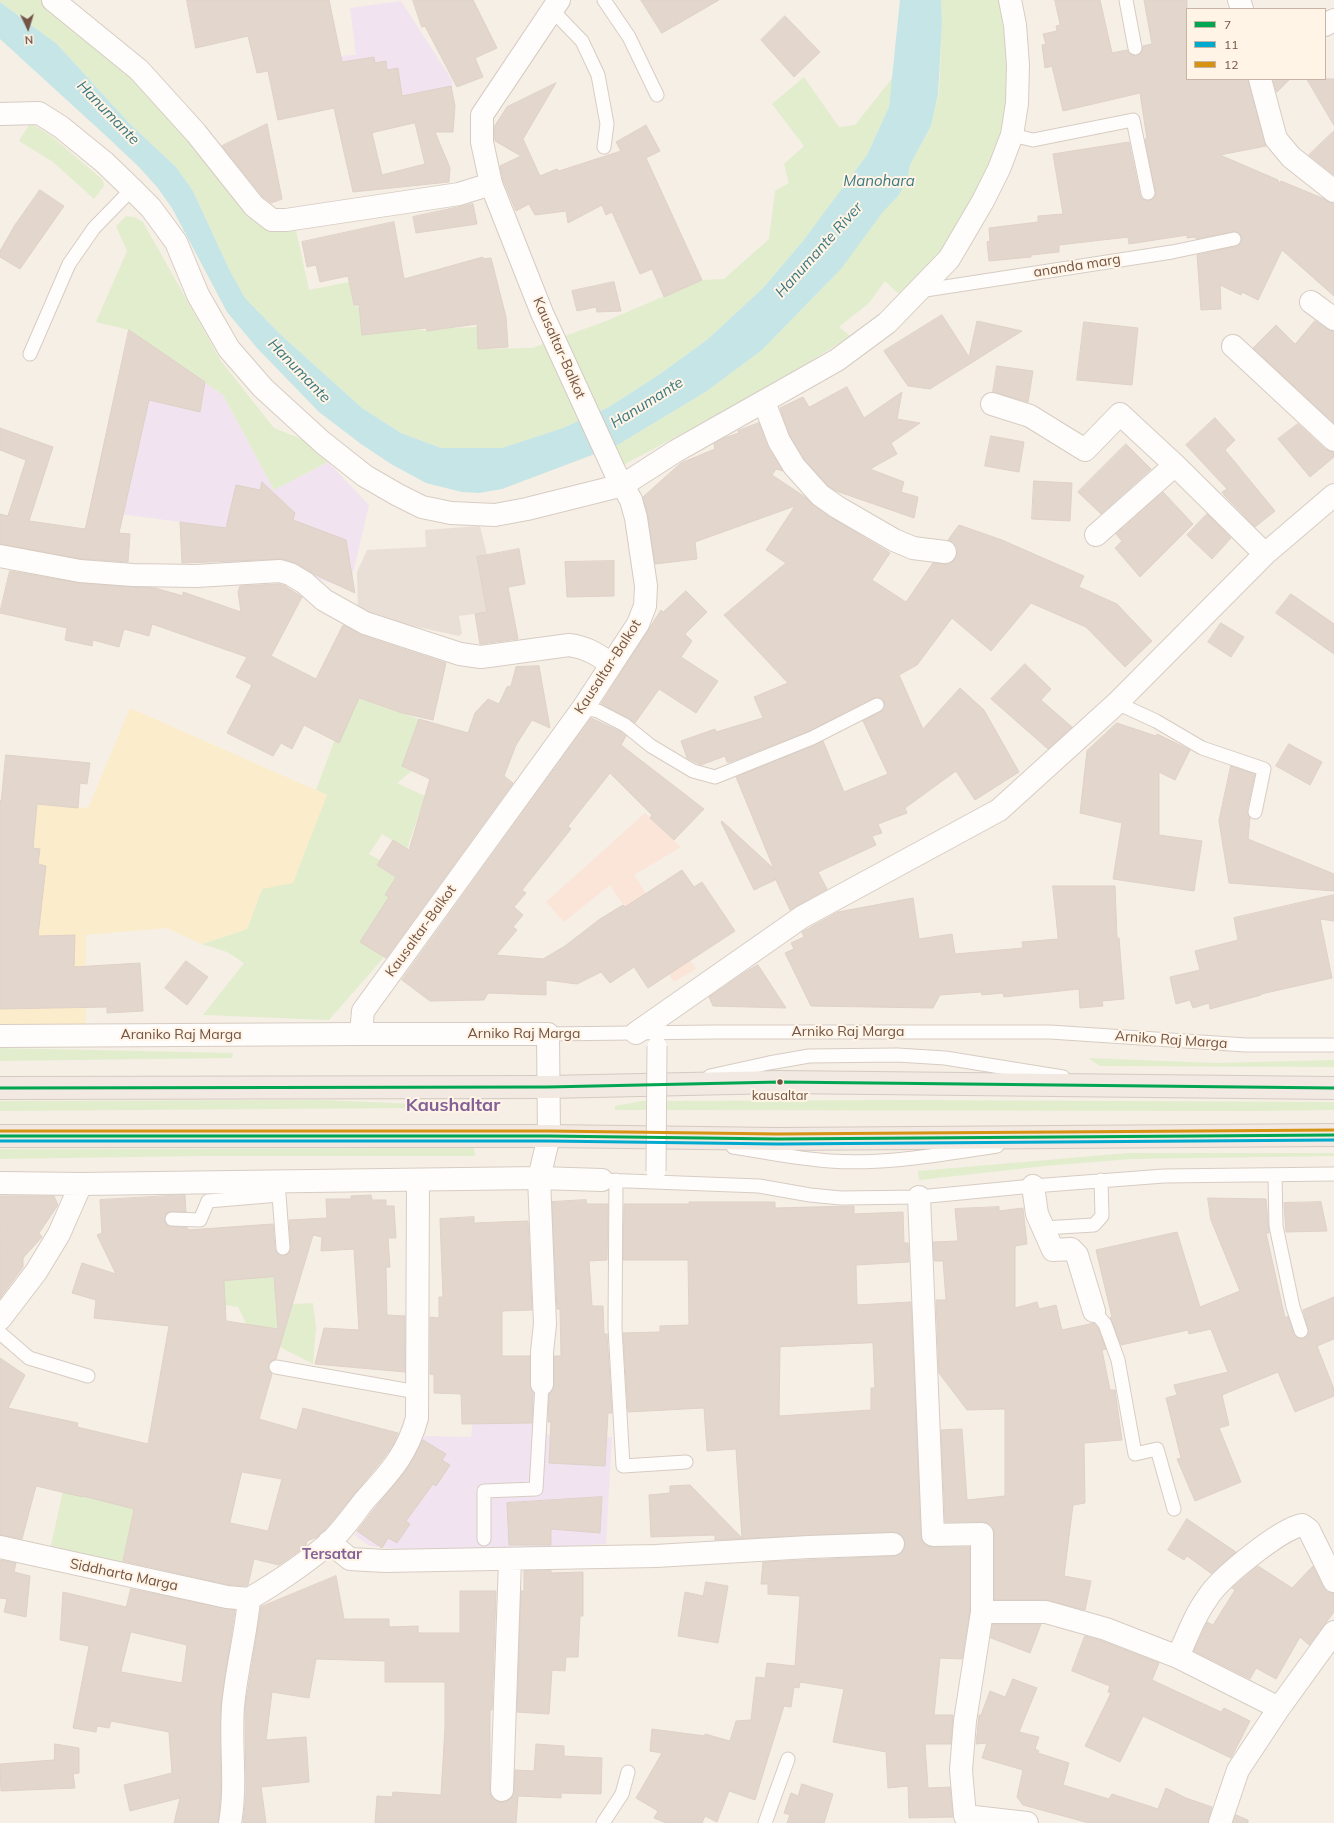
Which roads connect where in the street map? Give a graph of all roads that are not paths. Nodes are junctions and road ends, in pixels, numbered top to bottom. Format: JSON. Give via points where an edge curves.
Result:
{"nodes":[{"id":1,"x":53,"y":0,"type":"edge"},
{"id":2,"x":604,"y":0,"type":"edge"},
{"id":3,"x":1010,"y":0,"type":"edge"},
{"id":4,"x":1126,"y":0,"type":"edge"},
{"id":5,"x":555,"y":5,"type":"edge"},
{"id":6,"x":1135,"y":48,"type":"dead end"},
{"id":7,"x":1260,"y":80,"type":"edge"},
{"id":8,"x":657,"y":95,"type":"dead end"},
{"id":9,"x":0,"y":114,"type":"edge"},
{"id":10,"x":1012,"y":135,"type":"junction"},
{"id":11,"x":604,"y":147,"type":"dead end"},
{"id":12,"x":491,"y":184,"type":"junction"},
{"id":13,"x":132,"y":189,"type":"junction"},
{"id":14,"x":1334,"y":192,"type":"edge"},
{"id":15,"x":1148,"y":193,"type":"dead end"},
{"id":16,"x":1234,"y":239,"type":"dead end"},
{"id":17,"x":919,"y":291,"type":"junction"},
{"id":18,"x":1311,"y":302,"type":"dead end"},
{"id":19,"x":1334,"y":320,"type":"edge"},
{"id":20,"x":1233,"y":346,"type":"dead end"},
{"id":21,"x":30,"y":354,"type":"dead end"},
{"id":22,"x":764,"y":402,"type":"junction"},
{"id":23,"x":992,"y":404,"type":"dead end"},
{"id":24,"x":1334,"y":440,"type":"edge"},
{"id":25,"x":1175,"y":464,"type":"junction"},
{"id":26,"x":619,"y":479,"type":"junction"},
{"id":27,"x":1331,"y":504,"type":"edge"},
{"id":28,"x":1096,"y":535,"type":"dead end"},
{"id":29,"x":945,"y":552,"type":"dead end"},
{"id":30,"x":1265,"y":554,"type":"junction"},
{"id":31,"x":0,"y":556,"type":"edge"},
{"id":32,"x":612,"y":664,"type":"junction"},
{"id":33,"x":1117,"y":703,"type":"junction"},
{"id":34,"x":878,"y":706,"type":"dead end"},
{"id":35,"x":583,"y":708,"type":"junction"},
{"id":36,"x":1255,"y":812,"type":"dead end"},
{"id":37,"x":636,"y":1033,"type":"junction"},
{"id":38,"x":361,"y":1034,"type":"junction"},
{"id":39,"x":548,"y":1034,"type":"junction"},
{"id":40,"x":0,"y":1036,"type":"edge"},
{"id":41,"x":1334,"y":1045,"type":"edge"},
{"id":42,"x":657,"y":1046,"type":"dead end"},
{"id":43,"x":548,"y":1087,"type":"junction"},
{"id":44,"x":0,"y":1088,"type":"edge"},
{"id":45,"x":1334,"y":1088,"type":"edge"},
{"id":46,"x":1334,"y":1135,"type":"edge"},
{"id":47,"x":0,"y":1136,"type":"edge"},
{"id":48,"x":549,"y":1136,"type":"junction"},
{"id":49,"x":656,"y":1171,"type":"dead end"},
{"id":50,"x":1334,"y":1174,"type":"edge"},
{"id":51,"x":1275,"y":1175,"type":"junction"},
{"id":52,"x":539,"y":1178,"type":"junction"},
{"id":53,"x":418,"y":1180,"type":"junction"},
{"id":54,"x":609,"y":1180,"type":"junction"},
{"id":55,"x":1101,"y":1180,"type":"junction"},
{"id":56,"x":0,"y":1184,"type":"edge"},
{"id":57,"x":81,"y":1184,"type":"junction"},
{"id":58,"x":1033,"y":1186,"type":"junction"},
{"id":59,"x":278,"y":1188,"type":"junction"},
{"id":60,"x":919,"y":1197,"type":"junction"},
{"id":61,"x":172,"y":1219,"type":"dead end"},
{"id":62,"x":1043,"y":1228,"type":"junction"},
{"id":63,"x":283,"y":1248,"type":"dead end"},
{"id":64,"x":1094,"y":1311,"type":"joint"},
{"id":65,"x":0,"y":1319,"type":"edge"},
{"id":66,"x":1301,"y":1331,"type":"dead end"},
{"id":67,"x":0,"y":1334,"type":"edge"},
{"id":68,"x":276,"y":1367,"type":"dead end"},
{"id":69,"x":88,"y":1376,"type":"dead end"},
{"id":70,"x":542,"y":1384,"type":"joint"},
{"id":71,"x":417,"y":1392,"type":"junction"},
{"id":72,"x":686,"y":1462,"type":"dead end"},
{"id":73,"x":1174,"y":1509,"type":"dead end"},
{"id":74,"x":484,"y":1539,"type":"dead end"},
{"id":75,"x":329,"y":1542,"type":"junction"},
{"id":76,"x":893,"y":1544,"type":"dead end"},
{"id":77,"x":0,"y":1547,"type":"edge"},
{"id":78,"x":510,"y":1560,"type":"junction"},
{"id":79,"x":1334,"y":1581,"type":"edge"},
{"id":80,"x":249,"y":1599,"type":"junction"},
{"id":81,"x":982,"y":1612,"type":"junction"},
{"id":82,"x":1334,"y":1632,"type":"edge"},
{"id":83,"x":1178,"y":1657,"type":"junction"},
{"id":84,"x":1279,"y":1708,"type":"junction"},
{"id":85,"x":788,"y":1760,"type":"dead end"},
{"id":86,"x":628,"y":1772,"type":"dead end"},
{"id":87,"x":502,"y":1790,"type":"dead end"},
{"id":88,"x":966,"y":1819,"type":"edge"},
{"id":89,"x":230,"y":1823,"type":"edge"},
{"id":90,"x":603,"y":1823,"type":"edge"},
{"id":91,"x":765,"y":1823,"type":"edge"},
{"id":92,"x":1027,"y":1823,"type":"edge"},
{"id":93,"x":1220,"y":1823,"type":"edge"}],
"edges":[{"from":1,"to":12,"type":"street","via":[[139,70],[196,133],[254,206],[272,220],[459,194]]},
{"from":2,"to":8,"type":"lane","via":[[629,37]]},
{"from":3,"to":10,"type":"street","via":[[1018,65],[1017,102]]},
{"from":4,"to":6,"type":"lane"},
{"from":5,"to":11,"type":"lane","via":[[582,41],[598,75],[607,124]]},
{"from":5,"to":12,"type":"street","name":"Kausaltar-Balkot","via":[[482,115],[482,142]]},
{"from":7,"to":14,"type":"street","via":[[1276,139],[1291,157]]},
{"from":9,"to":13,"type":"street","via":[[39,113],[104,162]]},
{"from":10,"to":15,"type":"lane","via":[[1033,140],[1133,120]]},
{"from":10,"to":17,"type":"street","via":[[983,201],[949,259]]},
{"from":12,"to":26,"type":"street","name":"Kausaltar-Balkot","via":[[542,313]]},
{"from":13,"to":21,"type":"lane","via":[[94,228],[68,264]]},
{"from":13,"to":26,"type":"street","via":[[151,208],[176,242],[198,295],[229,349],[263,388],[322,442],[365,476],[398,496],[422,507],[451,513],[495,515],[527,509]]},
{"from":16,"to":17,"type":"lane","name":"ananda marg","via":[[1172,252]]},
{"from":17,"to":22,"type":"street","via":[[887,324],[837,360]]},
{"from":18,"to":19,"type":"street"},
{"from":20,"to":24,"type":"street"},
{"from":22,"to":26,"type":"street","via":[[676,451]]},
{"from":22,"to":29,"type":"street","via":[[780,441],[794,466],[820,495],[894,540],[914,548]]},
{"from":23,"to":25,"type":"street","via":[[1030,416],[1085,450],[1120,414]]},
{"from":25,"to":28,"type":"street"},
{"from":25,"to":30,"type":"street"},
{"from":26,"to":32,"type":"street","name":"Kausaltar-Balkot","via":[[636,518],[646,593],[645,606],[638,624]]},
{"from":27,"to":30,"type":"street"},
{"from":30,"to":33,"type":"street"},
{"from":31,"to":32,"type":"street","via":[[80,572],[133,575],[196,576],[280,571],[305,583],[324,600],[365,623],[460,654],[481,657],[569,645],[581,646]]},
{"from":32,"to":35,"type":"street","name":"Kausaltar-Balkot"},
{"from":33,"to":36,"type":"lane","via":[[1156,721],[1202,748],[1264,769]]},
{"from":33,"to":37,"type":"street","via":[[999,810],[802,916]]},
{"from":34,"to":35,"type":"lane","via":[[812,738],[715,777],[693,771],[651,746],[625,725],[598,711]]},
{"from":35,"to":38,"type":"street","name":"Kausaltar-Balkot","via":[[363,1010]]},
{"from":37,"to":39,"type":"lane","name":"Arniko Raj Marga"},
{"from":37,"to":41,"type":"lane","name":"Arniko Raj Marga","via":[[1050,1032],[1246,1045]]},
{"from":38,"to":39,"type":"street","name":"Arniko Raj Marga"},
{"from":38,"to":40,"type":"street","name":"Araniko Raj Marga"},
{"from":39,"to":43,"type":"street"},
{"from":42,"to":49,"type":"street","bridge":true},
{"from":43,"to":44,"type":"highway"},
{"from":43,"to":45,"type":"highway","via":[[780,1082]]},
{"from":43,"to":48,"type":"street"},
{"from":46,"to":48,"type":"highway","via":[[786,1139]]},
{"from":47,"to":48,"type":"highway"},
{"from":48,"to":52,"type":"street"},
{"from":50,"to":51,"type":"lane"},
{"from":51,"to":55,"type":"lane","via":[[1164,1176]]},
{"from":51,"to":66,"type":"lane","via":[[1276,1226],[1292,1307]]},
{"from":52,"to":53,"type":"street"},
{"from":52,"to":54,"type":"street"},
{"from":52,"to":70,"type":"street","via":[[545,1324]]},
{"from":53,"to":59,"type":"street"},
{"from":53,"to":71,"type":"street"},
{"from":54,"to":60,"type":"lane","via":[[759,1186],[840,1198]]},
{"from":54,"to":72,"type":"lane","via":[[623,1466]]},
{"from":55,"to":58,"type":"lane"},
{"from":55,"to":62,"type":"lane","via":[[1102,1216],[1094,1225]]},
{"from":56,"to":57,"type":"street"},
{"from":57,"to":59,"type":"street"},
{"from":57,"to":65,"type":"street","via":[[59,1234],[36,1272]]},
{"from":58,"to":60,"type":"lane"},
{"from":58,"to":62,"type":"street","via":[[1037,1214]]},
{"from":59,"to":61,"type":"lane","via":[[208,1201],[200,1220]]},
{"from":59,"to":63,"type":"lane"},
{"from":60,"to":81,"type":"street","via":[[933,1535],[982,1534]]},
{"from":62,"to":64,"type":"street","via":[[1053,1250],[1071,1249],[1077,1255]]},
{"from":64,"to":73,"type":"lane","via":[[1105,1324],[1118,1360],[1135,1454],[1157,1449]]},
{"from":67,"to":69,"type":"lane","via":[[29,1358]]},
{"from":68,"to":71,"type":"lane"},
{"from":70,"to":74,"type":"lane","via":[[536,1488],[484,1491]]},
{"from":71,"to":75,"type":"street","via":[[417,1418],[412,1437],[403,1454]]},
{"from":75,"to":78,"type":"street","via":[[350,1559],[362,1561]]},
{"from":75,"to":80,"type":"street"},
{"from":76,"to":78,"type":"street","via":[[656,1556]]},
{"from":77,"to":80,"type":"street","name":"Siddharta Marga","via":[[227,1597]]},
{"from":78,"to":87,"type":"street"},
{"from":79,"to":83,"type":"street","via":[[1309,1530],[1302,1525],[1294,1526],[1257,1551],[1209,1595],[1194,1619]]},
{"from":80,"to":89,"type":"street","via":[[233,1707],[234,1770]]},
{"from":81,"to":83,"type":"street","via":[[1046,1612],[1106,1629]]},
{"from":81,"to":88,"type":"street","via":[[961,1770]]},
{"from":82,"to":84,"type":"street"},
{"from":83,"to":84,"type":"street"},
{"from":84,"to":93,"type":"street","via":[[1238,1770]]},
{"from":85,"to":91,"type":"lane"},
{"from":86,"to":90,"type":"lane","via":[[622,1794]]},
{"from":88,"to":92,"type":"street"}]}
